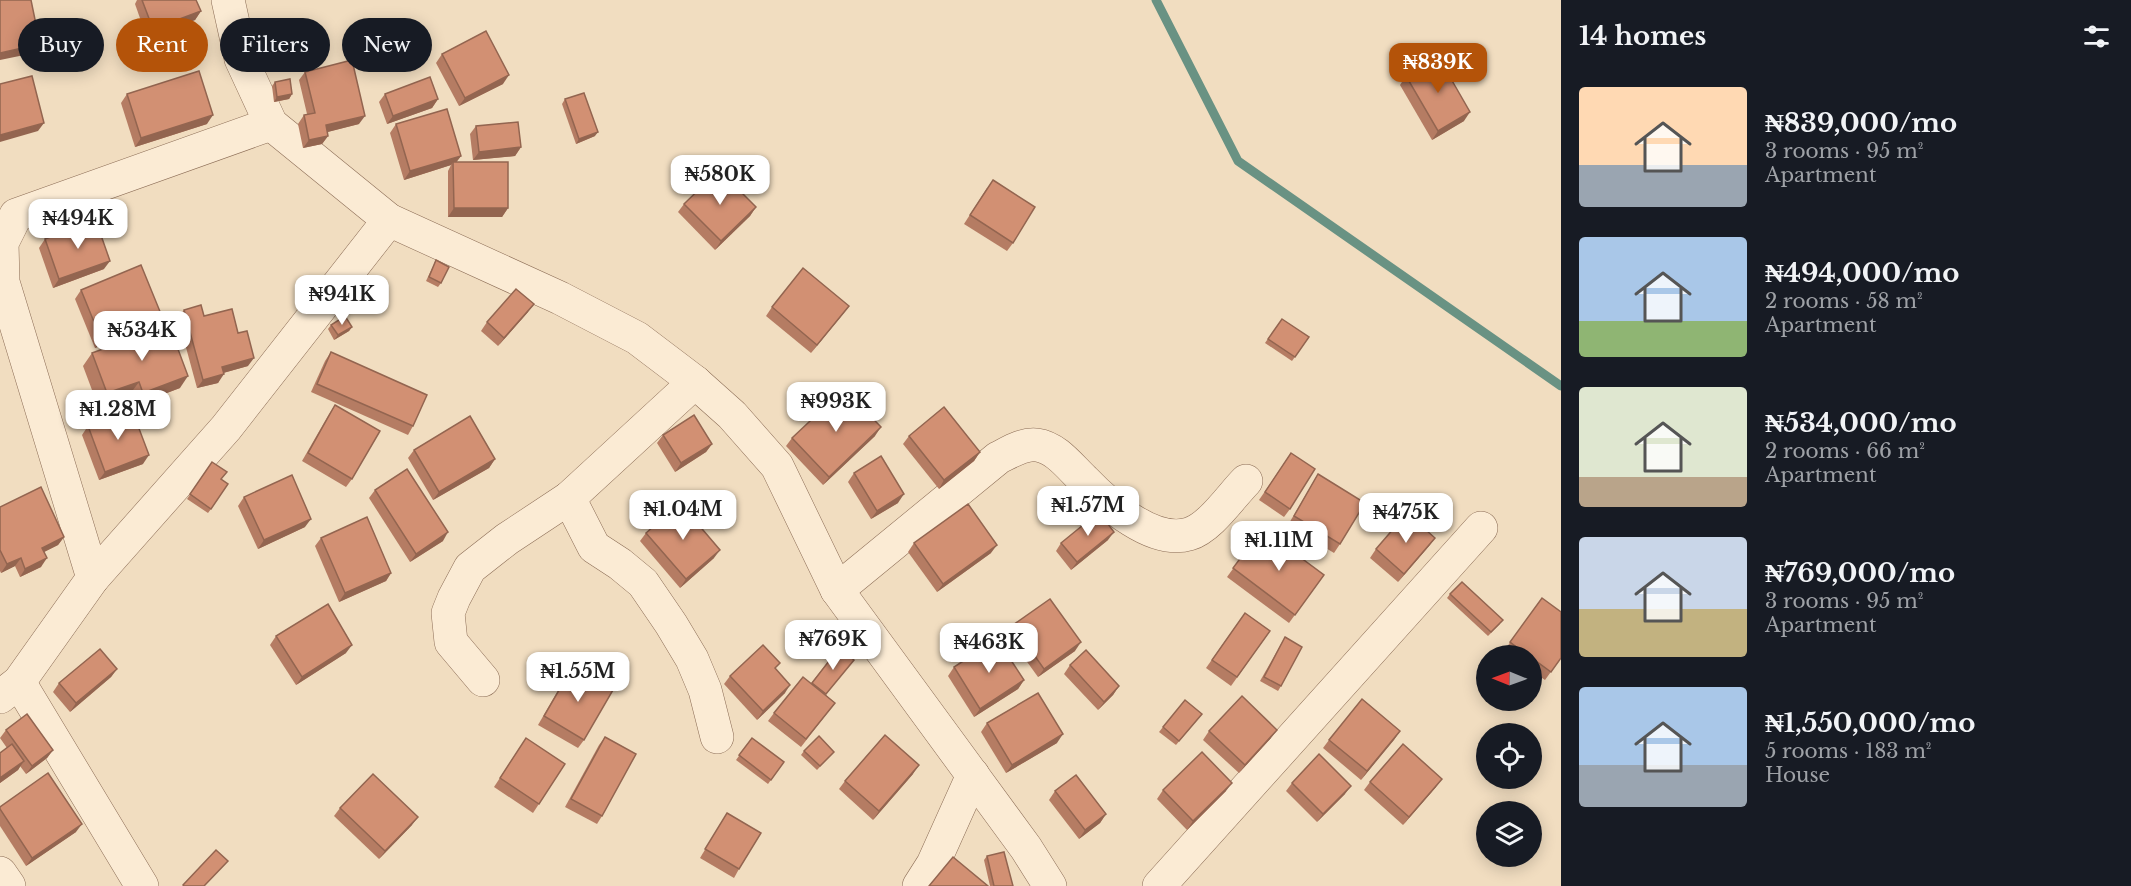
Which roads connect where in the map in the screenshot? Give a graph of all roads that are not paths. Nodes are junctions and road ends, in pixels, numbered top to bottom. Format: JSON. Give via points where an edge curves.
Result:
{"nodes":[{"id":1,"x":228,"y":0,"type":"edge"},
{"id":2,"x":270,"y":124,"type":"junction"},
{"id":3,"x":389,"y":220,"type":"junction"},
{"id":4,"x":695,"y":382,"type":"junction"},
{"id":5,"x":1246,"y":481,"type":"dead end"},
{"id":6,"x":569,"y":498,"type":"junction"},
{"id":7,"x":1481,"y":528,"type":"dead end"},
{"id":8,"x":93,"y":578,"type":"junction"},
{"id":9,"x":837,"y":590,"type":"junction"},
{"id":10,"x":483,"y":680,"type":"dead end"},
{"id":11,"x":9,"y":690,"type":"edge"},
{"id":12,"x":717,"y":737,"type":"dead end"},
{"id":13,"x":973,"y":775,"type":"junction"},
{"id":14,"x":0,"y":873,"type":"edge"},
{"id":15,"x":9,"y":886,"type":"edge"},
{"id":16,"x":142,"y":886,"type":"edge"},
{"id":17,"x":919,"y":886,"type":"edge"},
{"id":18,"x":1050,"y":886,"type":"edge"},
{"id":19,"x":1159,"y":886,"type":"edge"}],
"edges":[{"from":1,"to":2,"type":"street","via":[[241,59]]},
{"from":2,"to":3,"type":"street"},
{"from":2,"to":8,"type":"street","via":[[16,215],[2,243],[3,282]]},
{"from":3,"to":4,"type":"street","via":[[560,298],[637,338]]},
{"from":3,"to":8,"type":"street","via":[[226,428]]},
{"from":4,"to":6,"type":"street"},
{"from":4,"to":9,"type":"street","via":[[732,415],[777,466]]},
{"from":5,"to":9,"type":"street","via":[[1206,524],[1189,534],[1169,535],[1147,529],[1104,501],[1052,450],[1035,445],[1021,448],[998,458]]},
{"from":6,"to":10,"type":"street","via":[[470,568],[453,598],[448,613],[451,642]]},
{"from":6,"to":12,"type":"street","via":[[594,548],[643,583],[671,624],[705,690]]},
{"from":7,"to":19,"type":"street"},
{"from":8,"to":11,"type":"street"},
{"from":9,"to":13,"type":"street"},
{"from":11,"to":16,"type":"street"},
{"from":13,"to":17,"type":"street"},
{"from":13,"to":18,"type":"street"},
{"from":14,"to":15,"type":"street"}]}
